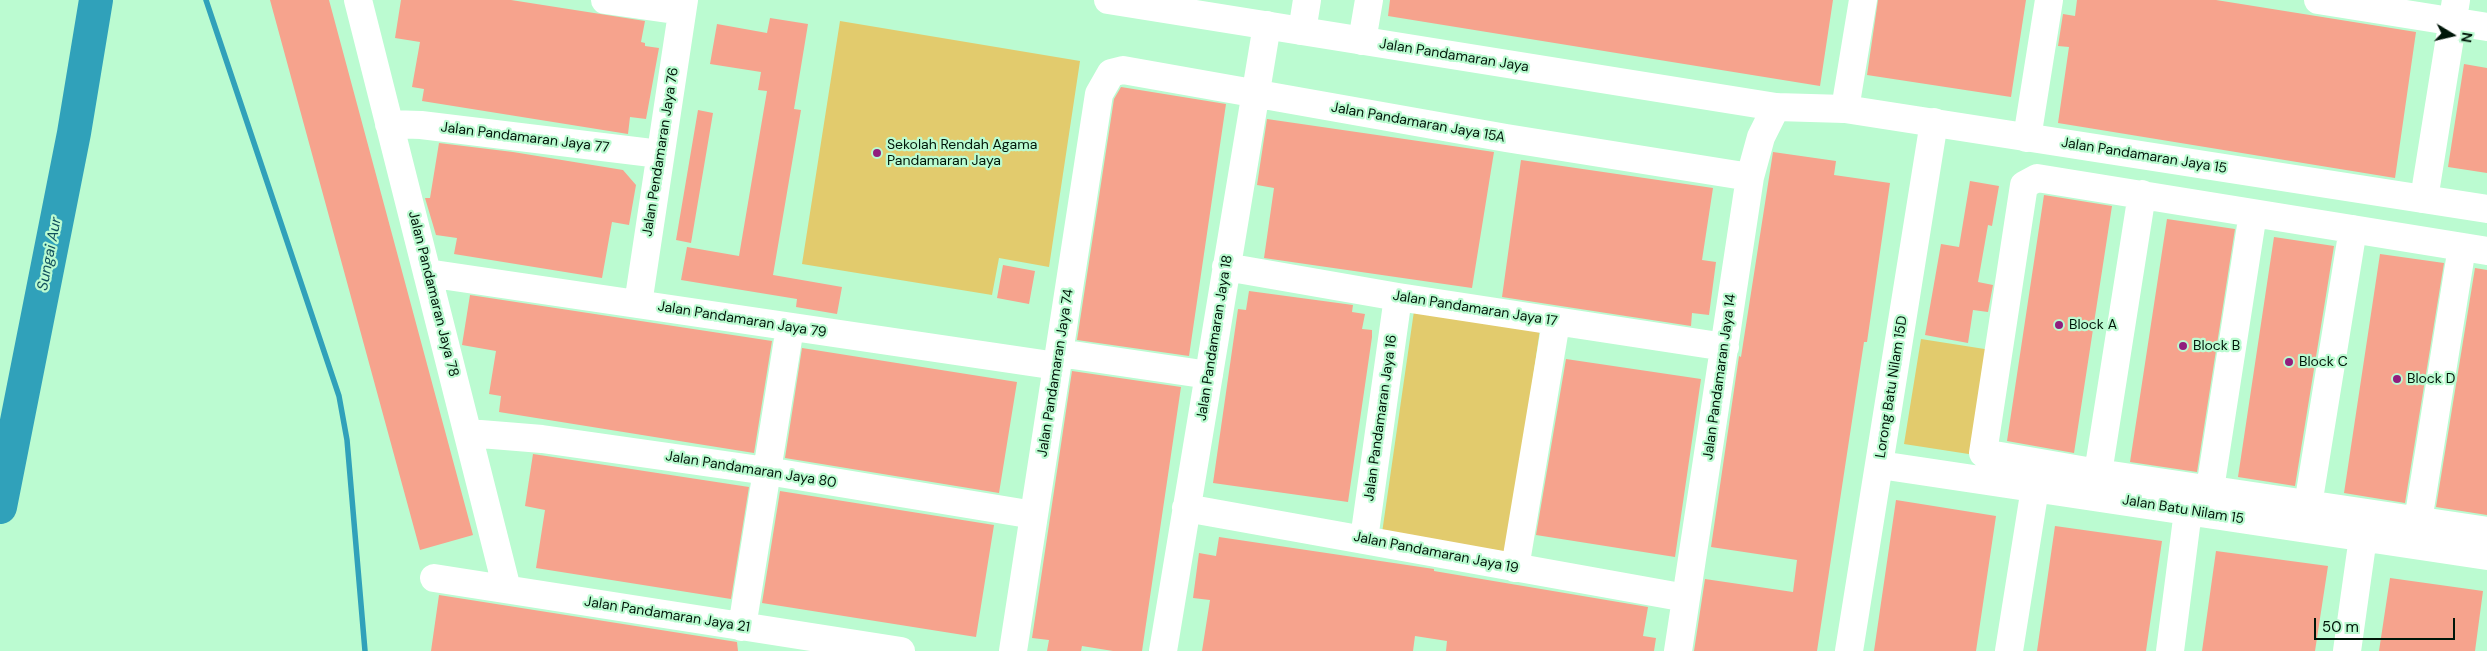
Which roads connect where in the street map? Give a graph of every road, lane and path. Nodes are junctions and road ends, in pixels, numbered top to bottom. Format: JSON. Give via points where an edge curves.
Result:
{"nodes":[{"id":1,"x":358,"y":0,"type":"edge"},
{"id":2,"x":605,"y":0,"type":"edge"},
{"id":3,"x":1108,"y":0,"type":"edge"},
{"id":4,"x":1307,"y":0,"type":"edge"},
{"id":5,"x":1369,"y":0,"type":"edge"},
{"id":6,"x":1863,"y":0,"type":"edge"},
{"id":7,"x":2049,"y":0,"type":"edge"},
{"id":8,"x":2318,"y":0,"type":"edge"},
{"id":9,"x":1138,"y":2,"type":"edge"},
{"id":10,"x":683,"y":6,"type":"edge"},
{"id":11,"x":1222,"y":9,"type":"edge"},
{"id":12,"x":2454,"y":11,"type":"edge"},
{"id":13,"x":1266,"y":26,"type":"junction"},
{"id":14,"x":2487,"y":27,"type":"edge"},
{"id":15,"x":1302,"y":31,"type":"junction"},
{"id":16,"x":1362,"y":41,"type":"junction"},
{"id":17,"x":1099,"y":94,"type":"joint"},
{"id":18,"x":1255,"y":94,"type":"junction"},
{"id":19,"x":1788,"y":108,"type":"junction"},
{"id":20,"x":1845,"y":110,"type":"junction"},
{"id":21,"x":1934,"y":122,"type":"junction"},
{"id":22,"x":389,"y":124,"type":"junction"},
{"id":23,"x":2027,"y":138,"type":"junction"},
{"id":24,"x":660,"y":154,"type":"junction"},
{"id":25,"x":1750,"y":177,"type":"junction"},
{"id":26,"x":2142,"y":194,"type":"junction"},
{"id":27,"x":2424,"y":199,"type":"junction"},
{"id":28,"x":2487,"y":208,"type":"edge"},
{"id":29,"x":2253,"y":213,"type":"junction"},
{"id":30,"x":2353,"y":229,"type":"junction"},
{"id":31,"x":2474,"y":249,"type":"edge"},
{"id":32,"x":1226,"y":267,"type":"junction"},
{"id":33,"x":427,"y":273,"type":"junction"},
{"id":34,"x":1398,"y":297,"type":"junction"},
{"id":35,"x":638,"y":304,"type":"junction"},
{"id":36,"x":1556,"y":322,"type":"junction"},
{"id":37,"x":790,"y":327,"type":"junction"},
{"id":38,"x":1725,"y":347,"type":"junction"},
{"id":39,"x":1058,"y":360,"type":"junction"},
{"id":40,"x":1209,"y":375,"type":"junction"},
{"id":41,"x":468,"y":433,"type":"junction"},
{"id":42,"x":1880,"y":465,"type":"junction"},
{"id":43,"x":1981,"y":466,"type":"junction"},
{"id":44,"x":767,"y":471,"type":"junction"},
{"id":45,"x":2097,"y":485,"type":"junction"},
{"id":46,"x":2035,"y":488,"type":"junction"},
{"id":47,"x":2308,"y":504,"type":"junction"},
{"id":48,"x":2201,"y":505,"type":"junction"},
{"id":49,"x":1186,"y":508,"type":"junction"},
{"id":50,"x":1034,"y":515,"type":"junction"},
{"id":51,"x":2418,"y":521,"type":"junction"},
{"id":52,"x":2487,"y":531,"type":"edge"},
{"id":53,"x":2363,"y":537,"type":"junction"},
{"id":54,"x":1364,"y":539,"type":"junction"},
{"id":55,"x":2487,"y":556,"type":"edge"},
{"id":56,"x":1515,"y":568,"type":"junction"},
{"id":57,"x":434,"y":578,"type":"dead end"},
{"id":58,"x":507,"y":589,"type":"junction"},
{"id":59,"x":1686,"y":598,"type":"junction"},
{"id":60,"x":742,"y":627,"type":"junction"},
{"id":61,"x":859,"y":648,"type":"edge"},
{"id":62,"x":901,"y":651,"type":"edge"},
{"id":63,"x":1013,"y":651,"type":"edge"},
{"id":64,"x":1163,"y":651,"type":"edge"},
{"id":65,"x":1678,"y":651,"type":"edge"},
{"id":66,"x":1849,"y":651,"type":"edge"},
{"id":67,"x":2009,"y":651,"type":"edge"},
{"id":68,"x":2170,"y":651,"type":"edge"},
{"id":69,"x":2347,"y":651,"type":"edge"}],
"edges":[{"from":1,"to":22,"type":"street","name":"Jalan Pandamaran Jaya 78"},
{"from":2,"to":10,"type":"street"},
{"from":3,"to":9,"type":"street","name":"Jalan Pandamaran Jaya"},
{"from":4,"to":15,"type":"street"},
{"from":5,"to":16,"type":"street"},
{"from":6,"to":20,"type":"street"},
{"from":7,"to":23,"type":"street"},
{"from":8,"to":12,"type":"street"},
{"from":9,"to":11,"type":"street","name":"Jalan Pandamaran Jaya"},
{"from":10,"to":24,"type":"street","name":"Jalan Pendamaran Jaya 76"},
{"from":11,"to":13,"type":"street","name":"Jalan Pandamaran Jaya"},
{"from":12,"to":14,"type":"street"},
{"from":12,"to":27,"type":"street"},
{"from":13,"to":15,"type":"street","name":"Jalan Pandamaran Jaya"},
{"from":13,"to":18,"type":"street","name":"Jalan Pandamaran Jaya 18"},
{"from":15,"to":16,"type":"street","name":"Jalan Pandamaran Jaya"},
{"from":16,"to":19,"type":"street","name":"Jalan Pandamaran Jaya"},
{"from":17,"to":18,"type":"street","name":"Jalan Pandamaran Jaya 15A","via":[[1111,73],[1123,70]]},
{"from":17,"to":39,"type":"street","name":"Jalan Pandamaran Jaya 74"},
{"from":18,"to":25,"type":"street","name":"Jalan Pandamaran Jaya 15A"},
{"from":18,"to":32,"type":"street","name":"Jalan Pandamaran Jaya 18"},
{"from":19,"to":20,"type":"street","name":"Jalan Pandamaran Jaya 15"},
{"from":19,"to":25,"type":"street","name":"Jalan Pandamaran Jaya 14","via":[[1761,137]]},
{"from":20,"to":21,"type":"street","name":"Jalan Pandamaran Jaya 15"},
{"from":21,"to":23,"type":"street","name":"Jalan Pandamaran Jaya 15"},
{"from":21,"to":42,"type":"street","name":"Lorong Batu Nilam 15D"},
{"from":22,"to":24,"type":"street","name":"Jalan Pandamaran Jaya 77","via":[[421,124]]},
{"from":22,"to":33,"type":"street","name":"Jalan Pandamaran Jaya 78"},
{"from":23,"to":27,"type":"street","name":"Jalan Pandamaran Jaya 15"},
{"from":24,"to":35,"type":"street","name":"Jalan Pendamaran Jaya 76"},
{"from":25,"to":38,"type":"street","name":"Jalan Pandamaran Jaya 14"},
{"from":26,"to":29,"type":"street"},
{"from":26,"to":43,"type":"street","via":[[2038,178],[2024,185]]},
{"from":26,"to":45,"type":"street"},
{"from":27,"to":28,"type":"street","name":"Jalan Pandamaran Jaya 15"},
{"from":29,"to":30,"type":"street"},
{"from":29,"to":48,"type":"street"},
{"from":30,"to":31,"type":"street"},
{"from":30,"to":47,"type":"street"},
{"from":31,"to":51,"type":"street"},
{"from":32,"to":34,"type":"street","name":"Jalan Pandamaran Jaya 17"},
{"from":32,"to":40,"type":"street","name":"Jalan Pandamaran Jaya 18"},
{"from":33,"to":35,"type":"street","name":"Jalan Pandamaran Jaya 79"},
{"from":33,"to":41,"type":"street","name":"Jalan Pandamaran Jaya 78"},
{"from":34,"to":36,"type":"street","name":"Jalan Pandamaran Jaya 17"},
{"from":34,"to":54,"type":"street","name":"Jalan Pandamaran Jaya 16"},
{"from":35,"to":37,"type":"street","name":"Jalan Pandamaran Jaya 79"},
{"from":36,"to":38,"type":"street","name":"Jalan Pandamaran Jaya 17"},
{"from":36,"to":56,"type":"street"},
{"from":37,"to":39,"type":"street","name":"Jalan Pandamaran Jaya 79"},
{"from":37,"to":44,"type":"street"},
{"from":38,"to":59,"type":"street","name":"Jalan Pandamaran Jaya 14"},
{"from":39,"to":40,"type":"street","name":"Jalan Pandamaran Jaya 79"},
{"from":39,"to":50,"type":"street","name":"Jalan Pandamaran Jaya 74"},
{"from":40,"to":49,"type":"street","name":"Jalan Pandamaran Jaya 18"},
{"from":41,"to":44,"type":"street","name":"Jalan Pandamaran Jaya 80","via":[[542,439]]},
{"from":41,"to":58,"type":"street","name":"Jalan Pandamaran Jaya 78"},
{"from":42,"to":43,"type":"street","name":"Jalan Batu Nilam 15"},
{"from":42,"to":66,"type":"street","name":"Lorong Batu Nilam 15D"},
{"from":43,"to":45,"type":"street"},
{"from":43,"to":46,"type":"street","name":"Jalan Batu Nilam 15"},
{"from":44,"to":50,"type":"street","name":"Jalan Pandamaran Jaya 80"},
{"from":44,"to":60,"type":"street"},
{"from":45,"to":46,"type":"street","name":"Jalan Batu Nilam 15"},
{"from":45,"to":48,"type":"street","name":"Jalan Batu Nilam 15"},
{"from":46,"to":67,"type":"street"},
{"from":47,"to":48,"type":"street"},
{"from":47,"to":51,"type":"street"},
{"from":48,"to":53,"type":"street","name":"Jalan Batu Nilam 15"},
{"from":48,"to":68,"type":"street"},
{"from":49,"to":54,"type":"street","name":"Jalan Pandamaran Jaya 19"},
{"from":49,"to":64,"type":"street","name":"Jalan Pandamaran Jaya 18"},
{"from":50,"to":63,"type":"street","name":"Jalan Pandamaran Jaya 74"},
{"from":51,"to":52,"type":"street"},
{"from":53,"to":55,"type":"street","name":"Jalan Batu Nilam 15"},
{"from":53,"to":69,"type":"street"},
{"from":54,"to":56,"type":"street","name":"Jalan Pandamaran Jaya 19"},
{"from":56,"to":59,"type":"street","name":"Jalan Pandamaran Jaya 19"},
{"from":57,"to":58,"type":"street","name":"Jalan Pandamaran Jaya 21"},
{"from":58,"to":60,"type":"street","name":"Jalan Pandamaran Jaya 21"},
{"from":59,"to":65,"type":"street","name":"Jalan Pandamaran Jaya 14"},
{"from":60,"to":61,"type":"street","name":"Jalan Pandamaran Jaya 21"},
{"from":61,"to":62,"type":"street","name":"Jalan Pandamaran Jaya 21"}]}
